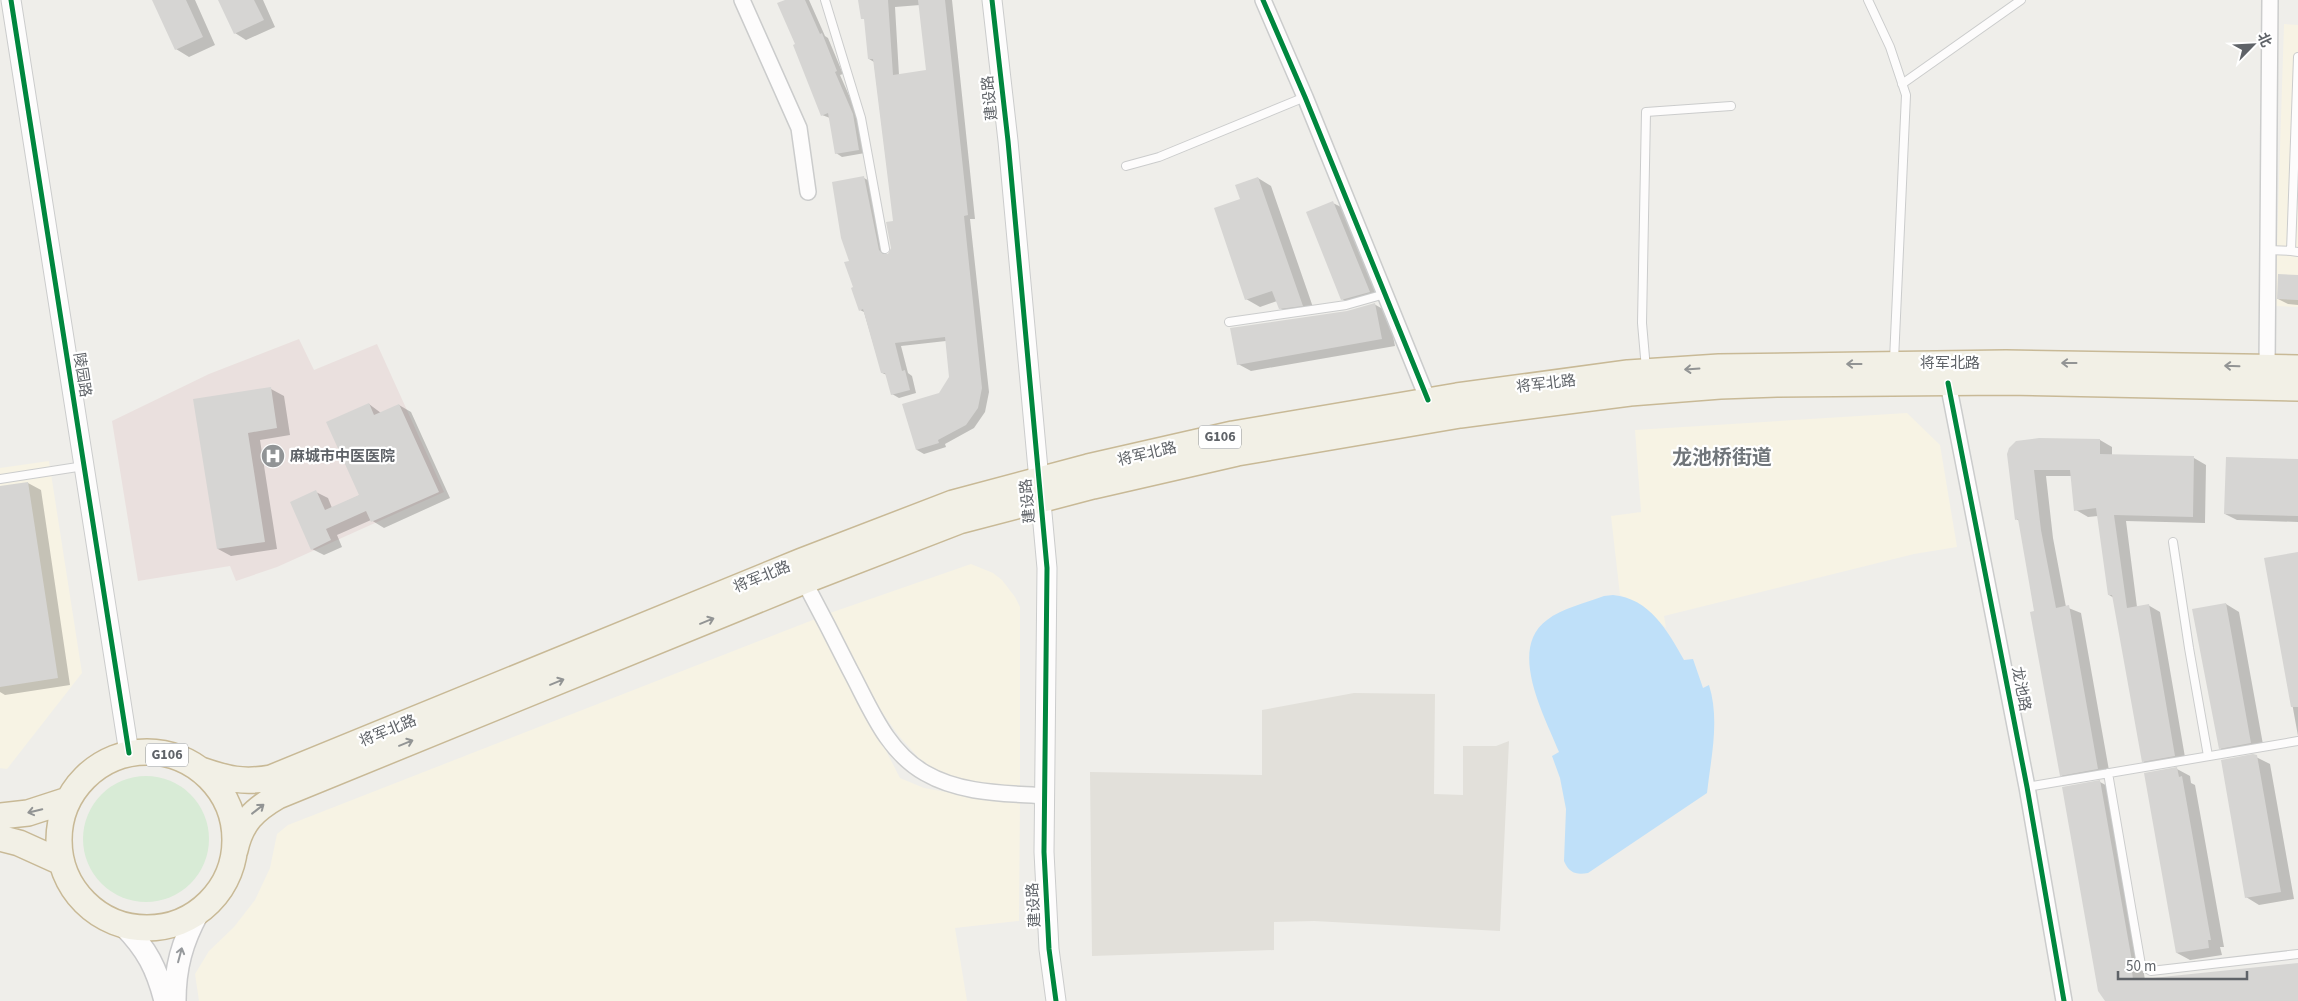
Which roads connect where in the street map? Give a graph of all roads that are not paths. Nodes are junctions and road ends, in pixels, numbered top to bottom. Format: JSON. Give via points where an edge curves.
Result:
{"nodes":[{"id":1,"x":11,"y":0,"type":"edge"},
{"id":2,"x":742,"y":0,"type":"edge"},
{"id":3,"x":825,"y":0,"type":"edge"},
{"id":4,"x":992,"y":0,"type":"edge"},
{"id":5,"x":1262,"y":0,"type":"edge"},
{"id":6,"x":1868,"y":0,"type":"edge"},
{"id":7,"x":2021,"y":0,"type":"edge"},
{"id":8,"x":2270,"y":0,"type":"edge"},
{"id":9,"x":2298,"y":57,"type":"edge"},
{"id":10,"x":1902,"y":84,"type":"junction"},
{"id":11,"x":1305,"y":97,"type":"junction"},
{"id":12,"x":1732,"y":106,"type":"dead end"},
{"id":13,"x":1126,"y":166,"type":"dead end"},
{"id":14,"x":808,"y":192,"type":"dead end"},
{"id":15,"x":885,"y":249,"type":"dead end"},
{"id":16,"x":2268,"y":250,"type":"junction"},
{"id":17,"x":2295,"y":252,"type":"edge"},
{"id":18,"x":1385,"y":294,"type":"junction"},
{"id":19,"x":1229,"y":322,"type":"dead end"},
{"id":20,"x":1893,"y":364,"type":"junction"},
{"id":21,"x":2267,"y":367,"type":"junction"},
{"id":22,"x":2298,"y":368,"type":"edge"},
{"id":23,"x":1646,"y":372,"type":"junction"},
{"id":24,"x":1948,"y":382,"type":"junction"},
{"id":25,"x":2298,"y":388,"type":"edge"},
{"id":26,"x":1428,"y":400,"type":"junction"},
{"id":27,"x":84,"y":466,"type":"junction"},
{"id":28,"x":0,"y":479,"type":"edge"},
{"id":29,"x":1040,"y":490,"type":"junction"},
{"id":30,"x":2173,"y":542,"type":"dead end"},
{"id":31,"x":804,"y":581,"type":"junction"},
{"id":32,"x":2298,"y":741,"type":"edge"},
{"id":33,"x":130,"y":753,"type":"junction"},
{"id":34,"x":2208,"y":756,"type":"junction"},
{"id":35,"x":200,"y":770,"type":"junction"},
{"id":36,"x":2108,"y":773,"type":"junction"},
{"id":37,"x":2027,"y":787,"type":"junction"},
{"id":38,"x":1045,"y":796,"type":"junction"},
{"id":39,"x":68,"y":800,"type":"junction"},
{"id":40,"x":0,"y":816,"type":"edge"},
{"id":41,"x":0,"y":838,"type":"edge"},
{"id":42,"x":234,"y":850,"type":"junction"},
{"id":43,"x":61,"y":862,"type":"junction"},
{"id":44,"x":198,"y":913,"type":"junction"},
{"id":45,"x":123,"y":925,"type":"junction"},
{"id":46,"x":2298,"y":954,"type":"edge"},
{"id":47,"x":165,"y":1001,"type":"edge"},
{"id":48,"x":174,"y":1001,"type":"edge"},
{"id":49,"x":1056,"y":1001,"type":"edge"},
{"id":50,"x":2064,"y":1001,"type":"edge"}],
"edges":[{"from":1,"to":27,"type":"street","name":"陵园路"},
{"from":2,"to":14,"type":"street","via":[[799,128]]},
{"from":3,"to":15,"type":"lane","via":[[861,118]]},
{"from":4,"to":29,"type":"street","name":"建设路"},
{"from":5,"to":11,"type":"street"},
{"from":6,"to":10,"type":"lane","via":[[1890,47]]},
{"from":7,"to":10,"type":"lane"},
{"from":8,"to":16,"type":"street"},
{"from":9,"to":17,"type":"lane"},
{"from":10,"to":20,"type":"lane","via":[[1906,95]]},
{"from":11,"to":13,"type":"lane","via":[[1159,157]]},
{"from":11,"to":18,"type":"street"},
{"from":12,"to":23,"type":"lane","via":[[1646,112],[1642,323]]},
{"from":16,"to":17,"type":"lane"},
{"from":16,"to":21,"type":"street"},
{"from":18,"to":19,"type":"lane","via":[[1346,305]]},
{"from":18,"to":26,"type":"street"},
{"from":21,"to":20,"type":"highway","name":"将军北路","number":"G106","one_way":true,"via":[[2112,363]]},
{"from":20,"to":23,"type":"highway","name":"将军北路","number":"G106","one_way":true,"via":[[1776,364]]},
{"from":21,"to":22,"type":"highway","name":"将军北路","number":"G106"},
{"from":23,"to":26,"type":"highway","name":"将军北路","number":"G106"},
{"from":24,"to":25,"type":"highway","name":"将军北路","number":"G106"},
{"from":24,"to":29,"type":"highway","name":"将军北路","number":"G106","via":[[1720,386],[1545,403],[1367,430]]},
{"from":24,"to":37,"type":"street","name":"龙池路"},
{"from":26,"to":29,"type":"highway","name":"将军北路","number":"G106","via":[[1233,434]]},
{"from":27,"to":28,"type":"lane"},
{"from":27,"to":33,"type":"street","name":"陵园路"},
{"from":29,"to":31,"type":"highway","name":"将军北路","number":"G106"},
{"from":29,"to":35,"type":"highway","name":"将军北路","number":"G106","via":[[953,503],[271,778],[229,780]]},
{"from":29,"to":38,"type":"street","name":"建设路","via":[[1047,568]]},
{"from":30,"to":34,"type":"lane"},
{"from":31,"to":38,"type":"street","via":[[879,726],[906,758],[926,773],[959,786]]},
{"from":42,"to":31,"type":"highway","name":"将军北路","number":"G106","one_way":true,"via":[[241,830],[252,814],[278,796]]},
{"from":32,"to":34,"type":"lane"},
{"from":33,"to":35,"type":"highway","number":"G106","via":[[174,756]]},
{"from":33,"to":39,"type":"highway","number":"G106","via":[[100,765],[76,786]]},
{"from":34,"to":36,"type":"lane"},
{"from":35,"to":42,"type":"highway","number":"G106","via":[[212,780],[228,806],[235,835]]},
{"from":36,"to":37,"type":"lane"},
{"from":36,"to":46,"type":"lane","via":[[2141,965],[2151,971]]},
{"from":37,"to":50,"type":"street","name":"龙池路"},
{"from":38,"to":49,"type":"street","name":"建设路","via":[[1046,901]]},
{"from":39,"to":40,"type":"highway","one_way":true,"via":[[28,812]]},
{"from":39,"to":43,"type":"highway","number":"G106","via":[[59,830]]},
{"from":41,"to":43,"type":"highway"},
{"from":42,"to":44,"type":"highway","number":"G106","via":[[223,886]]},
{"from":43,"to":45,"type":"highway","number":"G106","via":[[70,884],[84,903]]},
{"from":44,"to":45,"type":"highway","number":"G106","via":[[156,929]]},
{"from":48,"to":44,"type":"main road","one_way":true,"via":[[181,949]]},
{"from":45,"to":47,"type":"main road","via":[[144,949],[158,972]]}]}
